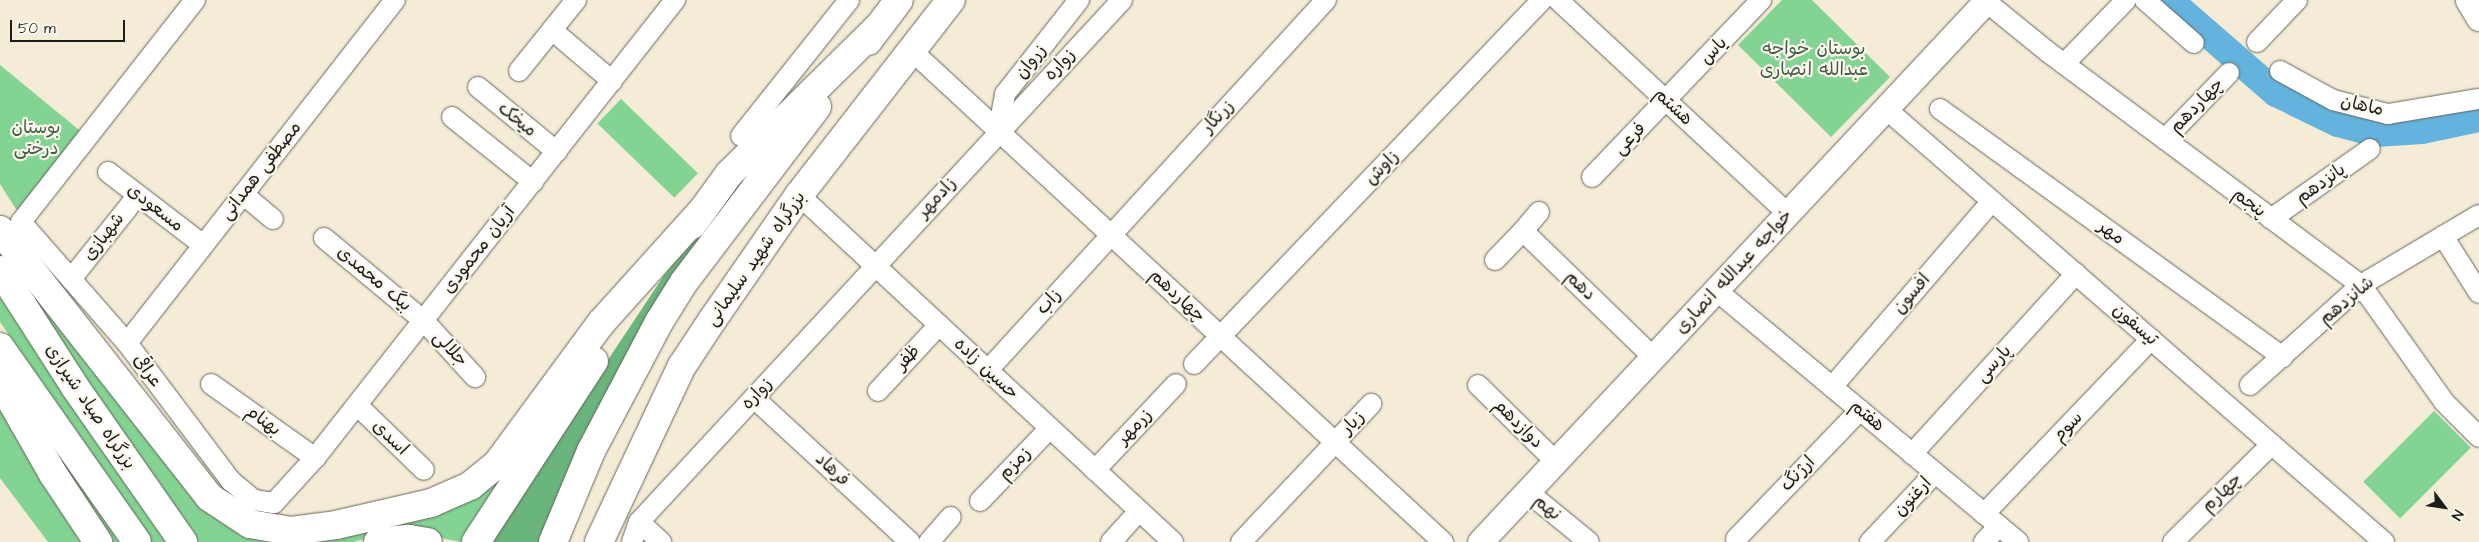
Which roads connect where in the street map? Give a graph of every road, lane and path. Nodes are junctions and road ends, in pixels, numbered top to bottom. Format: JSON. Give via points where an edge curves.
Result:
{"nodes":[{"id":1,"x":195,"y":0,"type":"edge"},
{"id":2,"x":395,"y":0,"type":"edge"},
{"id":3,"x":576,"y":0,"type":"edge"},
{"id":4,"x":675,"y":0,"type":"edge"},
{"id":5,"x":849,"y":0,"type":"edge"},
{"id":6,"x":899,"y":0,"type":"edge"},
{"id":7,"x":951,"y":0,"type":"edge"},
{"id":8,"x":1079,"y":0,"type":"edge"},
{"id":9,"x":1122,"y":0,"type":"edge"},
{"id":10,"x":1326,"y":0,"type":"edge"},
{"id":11,"x":1542,"y":0,"type":"edge"},
{"id":12,"x":1558,"y":0,"type":"edge"},
{"id":13,"x":1761,"y":0,"type":"edge"},
{"id":14,"x":1985,"y":0,"type":"edge"},
{"id":15,"x":2126,"y":0,"type":"edge"},
{"id":16,"x":2145,"y":0,"type":"edge"},
{"id":17,"x":2297,"y":0,"type":"edge"},
{"id":18,"x":2468,"y":0,"type":"edge"},
{"id":19,"x":2479,"y":18,"type":"edge"},
{"id":20,"x":879,"y":26,"type":"junction"},
{"id":21,"x":552,"y":30,"type":"junction"},
{"id":22,"x":2257,"y":42,"type":"dead end"},
{"id":23,"x":2194,"y":43,"type":"dead end"},
{"id":24,"x":912,"y":50,"type":"junction"},
{"id":25,"x":2064,"y":64,"type":"junction"},
{"id":26,"x":519,"y":71,"type":"dead end"},
{"id":27,"x":2280,"y":71,"type":"dead end"},
{"id":28,"x":2229,"y":73,"type":"dead end"},
{"id":29,"x":612,"y":82,"type":"junction"},
{"id":30,"x":478,"y":87,"type":"dead end"},
{"id":31,"x":2479,"y":99,"type":"edge"},
{"id":32,"x":1667,"y":102,"type":"junction"},
{"id":33,"x":1886,"y":109,"type":"junction"},
{"id":34,"x":1940,"y":109,"type":"dead end"},
{"id":35,"x":452,"y":117,"type":"dead end"},
{"id":36,"x":998,"y":131,"type":"junction"},
{"id":37,"x":741,"y":136,"type":"dead end"},
{"id":38,"x":2165,"y":139,"type":"junction"},
{"id":39,"x":2370,"y":149,"type":"dead end"},
{"id":40,"x":557,"y":152,"type":"junction"},
{"id":41,"x":108,"y":172,"type":"dead end"},
{"id":42,"x":1592,"y":177,"type":"dead end"},
{"id":43,"x":533,"y":182,"type":"junction"},
{"id":44,"x":243,"y":194,"type":"junction"},
{"id":45,"x":138,"y":195,"type":"junction"},
{"id":46,"x":799,"y":195,"type":"junction"},
{"id":47,"x":1992,"y":201,"type":"junction"},
{"id":48,"x":702,"y":211,"type":"junction"},
{"id":49,"x":1539,"y":212,"type":"dead end"},
{"id":50,"x":1788,"y":214,"type":"junction"},
{"id":51,"x":2479,"y":214,"type":"edge"},
{"id":52,"x":273,"y":219,"type":"dead end"},
{"id":53,"x":2271,"y":219,"type":"junction"},
{"id":54,"x":10,"y":226,"type":"edge"},
{"id":55,"x":1523,"y":231,"type":"junction"},
{"id":56,"x":1111,"y":234,"type":"junction"},
{"id":57,"x":2443,"y":236,"type":"junction"},
{"id":58,"x":324,"y":238,"type":"dead end"},
{"id":59,"x":202,"y":245,"type":"junction"},
{"id":60,"x":1495,"y":260,"type":"dead end"},
{"id":61,"x":875,"y":266,"type":"junction"},
{"id":62,"x":0,"y":270,"type":"edge"},
{"id":63,"x":2076,"y":274,"type":"junction"},
{"id":64,"x":71,"y":279,"type":"junction"},
{"id":65,"x":2362,"y":285,"type":"junction"},
{"id":66,"x":1717,"y":291,"type":"junction"},
{"id":67,"x":2479,"y":293,"type":"edge"},
{"id":68,"x":424,"y":321,"type":"junction"},
{"id":69,"x":939,"y":325,"type":"junction"},
{"id":70,"x":1221,"y":336,"type":"junction"},
{"id":71,"x":2151,"y":339,"type":"junction"},
{"id":72,"x":127,"y":343,"type":"junction"},
{"id":73,"x":0,"y":347,"type":"edge"},
{"id":74,"x":2283,"y":357,"type":"junction"},
{"id":75,"x":1654,"y":358,"type":"junction"},
{"id":76,"x":1194,"y":364,"type":"dead end"},
{"id":77,"x":988,"y":370,"type":"junction"},
{"id":78,"x":476,"y":378,"type":"dead end"},
{"id":79,"x":0,"y":381,"type":"edge"},
{"id":80,"x":211,"y":384,"type":"dead end"},
{"id":81,"x":1176,"y":384,"type":"dead end"},
{"id":82,"x":1478,"y":385,"type":"dead end"},
{"id":83,"x":2250,"y":386,"type":"dead end"},
{"id":84,"x":1832,"y":387,"type":"junction"},
{"id":85,"x":878,"y":391,"type":"dead end"},
{"id":86,"x":754,"y":398,"type":"junction"},
{"id":87,"x":1371,"y":404,"type":"dead end"},
{"id":88,"x":357,"y":406,"type":"junction"},
{"id":89,"x":1860,"y":410,"type":"junction"},
{"id":90,"x":1050,"y":428,"type":"junction"},
{"id":91,"x":2479,"y":437,"type":"edge"},
{"id":92,"x":645,"y":440,"type":"junction"},
{"id":93,"x":1335,"y":442,"type":"junction"},
{"id":94,"x":2272,"y":444,"type":"junction"},
{"id":95,"x":1912,"y":454,"type":"junction"},
{"id":96,"x":315,"y":458,"type":"junction"},
{"id":97,"x":1557,"y":462,"type":"junction"},
{"id":98,"x":424,"y":470,"type":"dead end"},
{"id":99,"x":1095,"y":470,"type":"junction"},
{"id":100,"x":1935,"y":473,"type":"junction"},
{"id":101,"x":1529,"y":493,"type":"junction"},
{"id":102,"x":280,"y":498,"type":"joint"},
{"id":103,"x":980,"y":500,"type":"dead end"},
{"id":104,"x":1139,"y":511,"type":"junction"},
{"id":105,"x":951,"y":517,"type":"dead end"},
{"id":106,"x":1992,"y":520,"type":"junction"},
{"id":107,"x":639,"y":522,"type":"junction"},
{"id":108,"x":1736,"y":539,"type":"dead end"},
{"id":109,"x":98,"y":542,"type":"edge"},
{"id":110,"x":136,"y":542,"type":"edge"},
{"id":111,"x":183,"y":542,"type":"edge"},
{"id":112,"x":378,"y":542,"type":"edge"},
{"id":113,"x":428,"y":542,"type":"edge"},
{"id":114,"x":476,"y":542,"type":"edge"},
{"id":115,"x":554,"y":542,"type":"edge"},
{"id":116,"x":599,"y":542,"type":"edge"},
{"id":117,"x":616,"y":542,"type":"edge"},
{"id":118,"x":632,"y":542,"type":"edge"},
{"id":119,"x":662,"y":542,"type":"edge"},
{"id":120,"x":910,"y":542,"type":"edge"},
{"id":121,"x":929,"y":542,"type":"edge"},
{"id":122,"x":1111,"y":542,"type":"edge"},
{"id":123,"x":1173,"y":542,"type":"edge"},
{"id":124,"x":1241,"y":542,"type":"edge"},
{"id":125,"x":1443,"y":542,"type":"edge"},
{"id":126,"x":1480,"y":542,"type":"edge"},
{"id":127,"x":1589,"y":542,"type":"edge"},
{"id":128,"x":1870,"y":542,"type":"edge"},
{"id":129,"x":1984,"y":542,"type":"edge"},
{"id":130,"x":2018,"y":542,"type":"edge"},
{"id":131,"x":2173,"y":542,"type":"edge"},
{"id":132,"x":2384,"y":542,"type":"edge"}],
"edges":[{"from":1,"to":54,"type":"street"},
{"from":2,"to":44,"type":"street","name":"مصطفی همدانی"},
{"from":3,"to":21,"type":"street"},
{"from":4,"to":29,"type":"street","name":"آریان محمودی"},
{"from":5,"to":37,"type":"street"},
{"from":6,"to":20,"type":"highway"},
{"from":7,"to":24,"type":"highway","name":"بزرگراه شهید سلیمانی"},
{"from":8,"to":36,"type":"street","name":"زروان","via":[[1006,94]]},
{"from":9,"to":36,"type":"street","name":"زواره"},
{"from":10,"to":56,"type":"street","name":"زرنگار"},
{"from":11,"to":70,"type":"street","name":"زاوش"},
{"from":12,"to":32,"type":"street","name":"هشتم"},
{"from":13,"to":32,"type":"street","name":"یاس"},
{"from":14,"to":25,"type":"street","name":"پنجم"},
{"from":14,"to":33,"type":"main road","name":"خواجه عبدالله انصاری"},
{"from":15,"to":25,"type":"street"},
{"from":16,"to":23,"type":"street"},
{"from":17,"to":22,"type":"street"},
{"from":18,"to":19,"type":"main road"},
{"from":20,"to":48,"type":"highway","via":[[729,174]]},
{"from":20,"to":115,"type":"highway","via":[[684,282],[659,322],[595,443]]},
{"from":21,"to":26,"type":"street"},
{"from":21,"to":29,"type":"street"},
{"from":24,"to":36,"type":"street","name":"چهاردهم"},
{"from":24,"to":46,"type":"highway","name":"بزرگراه شهید سلیمانی"},
{"from":25,"to":38,"type":"street","name":"پنجم"},
{"from":27,"to":31,"type":"street","name":"ماهان","via":[[2333,100],[2388,114]]},
{"from":28,"to":38,"type":"street","name":"چهاردهم"},
{"from":29,"to":40,"type":"street","name":"آریان محمودی"},
{"from":30,"to":40,"type":"street","name":"میخک"},
{"from":32,"to":42,"type":"street","name":"فرعی"},
{"from":32,"to":50,"type":"street","name":"هشتم"},
{"from":33,"to":47,"type":"street","name":"تیسفون"},
{"from":33,"to":50,"type":"main road","name":"خواجه عبدالله انصاری"},
{"from":34,"to":74,"type":"street","name":"مهر"},
{"from":35,"to":43,"type":"street"},
{"from":36,"to":56,"type":"street","name":"چهاردهم"},
{"from":36,"to":61,"type":"street","name":"زادمهر"},
{"from":38,"to":53,"type":"street","name":"پنجم"},
{"from":39,"to":53,"type":"street","name":"پانزدهم"},
{"from":40,"to":43,"type":"street","name":"آریان محمودی"},
{"from":41,"to":45,"type":"street","name":"مسعودی"},
{"from":43,"to":68,"type":"street","name":"آریان محمودی"},
{"from":44,"to":52,"type":"street"},
{"from":44,"to":59,"type":"street","name":"مصطفی همدانی"},
{"from":45,"to":59,"type":"street","name":"مسعودی"},
{"from":45,"to":64,"type":"street","name":"شهبازی"},
{"from":46,"to":61,"type":"street","name":"حسین زاده"},
{"from":46,"to":92,"type":"highway","name":"بزرگراه شهید سلیمانی","via":[[682,366]]},
{"from":47,"to":63,"type":"street","name":"تیسفون"},
{"from":47,"to":84,"type":"street","name":"افسون"},
{"from":48,"to":54,"type":"highway","via":[[601,322],[497,464],[470,486],[431,503],[336,525],[291,531],[274,531],[250,524],[209,497]]},
{"from":48,"to":114,"type":"highway","via":[[612,334]]},
{"from":49,"to":55,"type":"street"},
{"from":50,"to":66,"type":"main road","name":"خواجه عبدالله انصاری"},
{"from":51,"to":57,"type":"street","name":"شانزدهم"},
{"from":53,"to":65,"type":"street","name":"پنجم"},
{"from":54,"to":64,"type":"street","name":"عراقی"},
{"from":55,"to":60,"type":"street"},
{"from":55,"to":75,"type":"street","name":"دهم"},
{"from":56,"to":70,"type":"street","name":"چهاردهم"},
{"from":56,"to":77,"type":"street","name":"زاب"},
{"from":57,"to":65,"type":"street","name":"شانزدهم"},
{"from":57,"to":67,"type":"street"},
{"from":58,"to":68,"type":"street","name":"بیگ محمدی"},
{"from":59,"to":72,"type":"street","name":"مصطفی همدانی"},
{"from":61,"to":69,"type":"street","name":"حسین زاده"},
{"from":61,"to":86,"type":"street","name":"زواره"},
{"from":62,"to":111,"type":"highway","name":"بزرگراه صیاد شیرازی","via":[[75,387]]},
{"from":63,"to":71,"type":"street","name":"تیسفون"},
{"from":63,"to":95,"type":"street","name":"پارسی"},
{"from":64,"to":72,"type":"street","name":"عراقی"},
{"from":65,"to":74,"type":"street","name":"شانزدهم"},
{"from":65,"to":91,"type":"street","name":"پنجم","via":[[2444,402]]},
{"from":66,"to":75,"type":"main road","name":"خواجه عبدالله انصاری"},
{"from":66,"to":84,"type":"street","name":"هفتم"},
{"from":68,"to":78,"type":"street","name":"جلالی"},
{"from":68,"to":88,"type":"street","name":"آریان محمودی"},
{"from":69,"to":77,"type":"street","name":"حسین زاده"},
{"from":69,"to":85,"type":"street","name":"ظفر"},
{"from":70,"to":76,"type":"street","name":"زاوش"},
{"from":70,"to":93,"type":"street","name":"چهاردهم"},
{"from":71,"to":94,"type":"street","name":"تیسفون"},
{"from":71,"to":106,"type":"street","name":"سوم"},
{"from":72,"to":102,"type":"street","name":"عراقی","via":[[232,481],[254,500],[274,503]]},
{"from":73,"to":110,"type":"highway"},
{"from":74,"to":83,"type":"street","name":"شانزدهم"},
{"from":75,"to":97,"type":"main road","name":"خواجه عبدالله انصاری"},
{"from":77,"to":90,"type":"street","name":"حسین زاده"},
{"from":79,"to":109,"type":"highway","via":[[53,474]]},
{"from":80,"to":96,"type":"street","name":"بهنام"},
{"from":81,"to":99,"type":"street","name":"زرمهر"},
{"from":82,"to":97,"type":"street","name":"دوازدهم"},
{"from":84,"to":89,"type":"street","name":"هفتم"},
{"from":86,"to":107,"type":"street","name":"زواره"},
{"from":86,"to":120,"type":"street","name":"فرهاد"},
{"from":87,"to":93,"type":"street","name":"زیار"},
{"from":88,"to":96,"type":"street","name":"آریان محمودی"},
{"from":88,"to":98,"type":"street","name":"اسدی"},
{"from":89,"to":95,"type":"street","name":"هفتم"},
{"from":89,"to":108,"type":"street","name":"ارژنگ"},
{"from":90,"to":99,"type":"street","name":"حسین زاده"},
{"from":90,"to":103,"type":"street","name":"زمزم"},
{"from":92,"to":116,"type":"highway","name":"بزرگراه شهید سلیمانی"},
{"from":92,"to":117,"type":"highway"},
{"from":93,"to":124,"type":"street","name":"زیار"},
{"from":93,"to":125,"type":"street","name":"چهاردهم"},
{"from":94,"to":131,"type":"street","name":"چهارم"},
{"from":94,"to":132,"type":"street","name":"تیسفون"},
{"from":95,"to":100,"type":"street","name":"هفتم"},
{"from":96,"to":102,"type":"street","name":"آریان محمودی"},
{"from":97,"to":101,"type":"main road","name":"خواجه عبدالله انصاری"},
{"from":99,"to":104,"type":"street","name":"حسین زاده"},
{"from":100,"to":106,"type":"street","name":"هفتم"},
{"from":100,"to":128,"type":"street","name":"ارغنون"},
{"from":101,"to":126,"type":"main road","name":"خواجه عبدالله انصاری"},
{"from":101,"to":127,"type":"street","name":"نهم"},
{"from":104,"to":122,"type":"street"},
{"from":104,"to":123,"type":"street","name":"حسین زاده"},
{"from":105,"to":121,"type":"street"},
{"from":106,"to":129,"type":"street","name":"سوم"},
{"from":106,"to":130,"type":"street","name":"هفتم"},
{"from":107,"to":118,"type":"street"},
{"from":107,"to":119,"type":"street"},
{"from":112,"to":113,"type":"highway","via":[[388,539]]}]}
